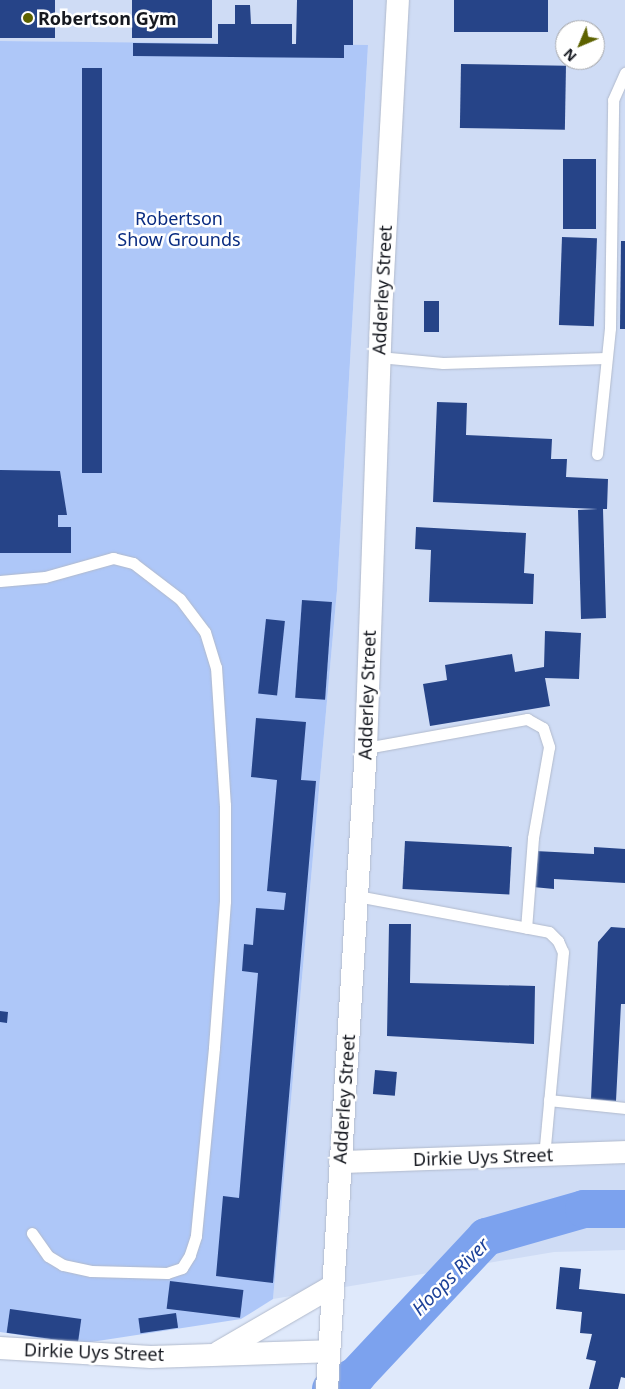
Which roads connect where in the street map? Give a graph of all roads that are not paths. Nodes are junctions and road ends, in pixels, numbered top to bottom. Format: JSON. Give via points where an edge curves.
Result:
{"nodes":[{"id":1,"x":398,"y":0,"type":"edge"},
{"id":2,"x":625,"y":73,"type":"edge"},
{"id":3,"x":379,"y":357,"type":"junction"},
{"id":4,"x":606,"y":358,"type":"junction"},
{"id":5,"x":597,"y":454,"type":"dead end"},
{"id":6,"x":0,"y":581,"type":"edge"},
{"id":7,"x":366,"y":748,"type":"junction"},
{"id":8,"x":357,"y":896,"type":"junction"},
{"id":9,"x":526,"y":928,"type":"junction"},
{"id":10,"x":549,"y":1100,"type":"junction"},
{"id":11,"x":625,"y":1108,"type":"edge"},
{"id":12,"x":625,"y":1152,"type":"edge"},
{"id":13,"x":544,"y":1155,"type":"junction"},
{"id":14,"x":340,"y":1162,"type":"junction"},
{"id":15,"x":32,"y":1233,"type":"dead end"},
{"id":16,"x":332,"y":1287,"type":"junction"},
{"id":17,"x":0,"y":1348,"type":"edge"},
{"id":18,"x":328,"y":1351,"type":"junction"},
{"id":19,"x":219,"y":1352,"type":"junction"},
{"id":20,"x":327,"y":1389,"type":"edge"}],
"edges":[{"from":1,"to":3,"type":"street","name":"Adderley Street"},
{"from":2,"to":4,"type":"lane","via":[[613,100]]},
{"from":3,"to":4,"type":"lane","via":[[443,363]]},
{"from":3,"to":7,"type":"street","name":"Adderley Street"},
{"from":4,"to":5,"type":"lane"},
{"from":6,"to":15,"type":"lane","via":[[45,577],[113,558],[133,562],[180,599],[205,632],[216,667],[225,805],[225,901],[214,1048],[196,1236],[190,1255],[182,1268],[167,1272],[91,1271],[63,1264],[48,1256]]},
{"from":7,"to":8,"type":"street","name":"Adderley Street"},
{"from":7,"to":9,"type":"lane","via":[[527,719],[543,728],[549,747],[533,838]]},
{"from":8,"to":9,"type":"lane"},
{"from":8,"to":14,"type":"street","name":"Adderley Street"},
{"from":9,"to":10,"type":"lane","via":[[549,932],[563,952]]},
{"from":10,"to":11,"type":"lane"},
{"from":10,"to":13,"type":"lane"},
{"from":12,"to":13,"type":"street","name":"Dirkie Uys Street"},
{"from":13,"to":14,"type":"street","name":"Dirkie Uys Street"},
{"from":14,"to":16,"type":"street","name":"Adderley Street"},
{"from":16,"to":18,"type":"street","name":"Adderley Street"},
{"from":16,"to":19,"type":"street","name":"Dirkie Uys Street"},
{"from":17,"to":19,"type":"street","name":"Dirkie Uys Street","via":[[130,1357]]},
{"from":18,"to":19,"type":"street","name":"Dirkie Uys Street","via":[[286,1355]]},
{"from":18,"to":20,"type":"street","name":"Adderley Street"}]}
